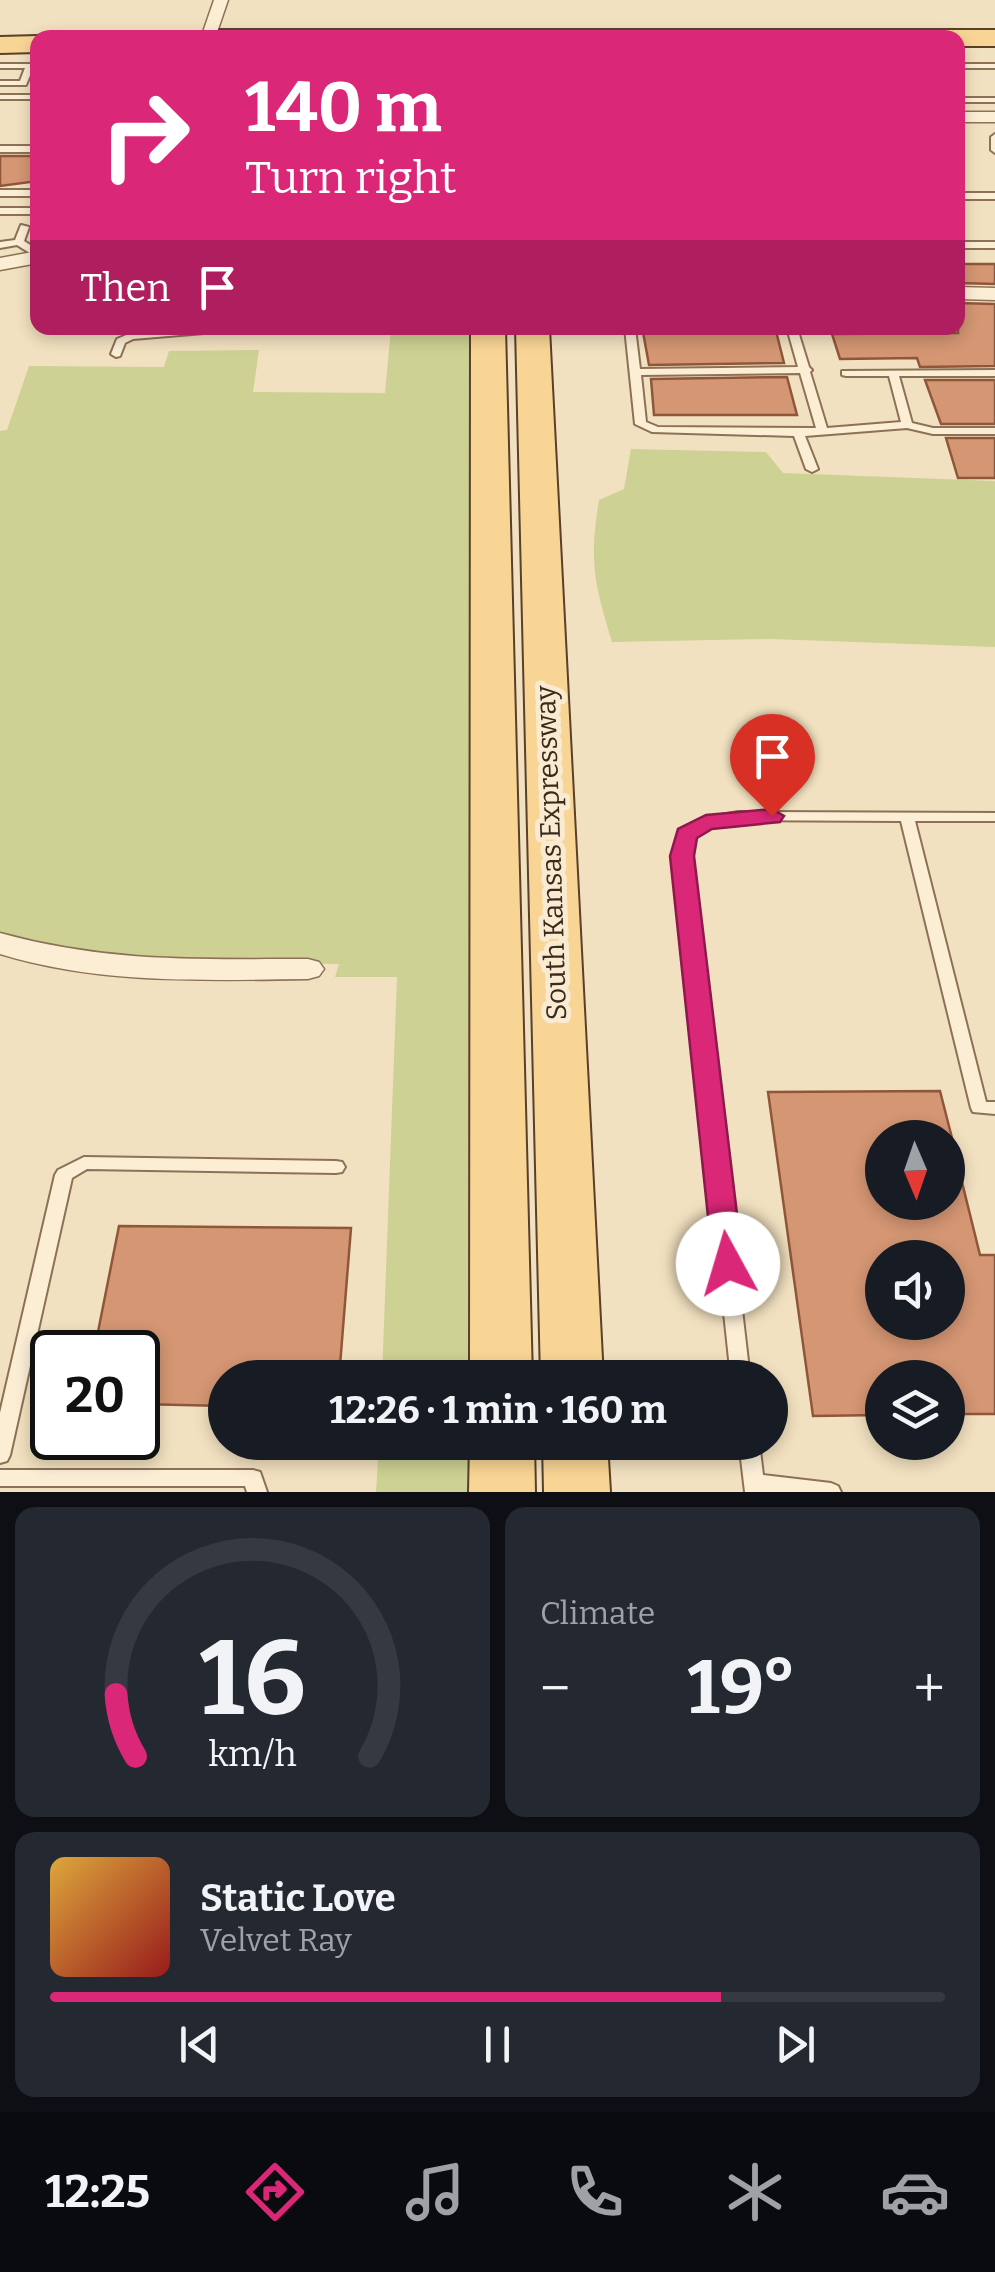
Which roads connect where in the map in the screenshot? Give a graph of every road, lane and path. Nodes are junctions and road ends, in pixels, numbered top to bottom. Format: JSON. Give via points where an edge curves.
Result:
{"nodes":[{"id":1,"x":221,"y":0,"type":"edge"},
{"id":2,"x":481,"y":26,"type":"edge"},
{"id":3,"x":523,"y":29,"type":"edge"},
{"id":4,"x":211,"y":30,"type":"edge"},
{"id":5,"x":449,"y":30,"type":"edge"},
{"id":6,"x":572,"y":30,"type":"edge"},
{"id":7,"x":965,"y":41,"type":"edge"},
{"id":8,"x":995,"y":42,"type":"edge"},
{"id":9,"x":0,"y":45,"type":"edge"},
{"id":10,"x":965,"y":50,"type":"edge"},
{"id":11,"x":965,"y":53,"type":"edge"},
{"id":12,"x":30,"y":57,"type":"edge"},
{"id":13,"x":30,"y":60,"type":"edge"},
{"id":14,"x":0,"y":66,"type":"edge"},
{"id":15,"x":995,"y":66,"type":"edge"},
{"id":16,"x":30,"y":69,"type":"edge"},
{"id":17,"x":0,"y":83,"type":"edge"},
{"id":18,"x":0,"y":97,"type":"edge"},
{"id":19,"x":30,"y":97,"type":"edge"},
{"id":20,"x":965,"y":100,"type":"edge"},
{"id":21,"x":995,"y":100,"type":"edge"},
{"id":22,"x":965,"y":117,"type":"edge"},
{"id":23,"x":995,"y":117,"type":"edge"},
{"id":24,"x":995,"y":138,"type":"edge"},
{"id":25,"x":0,"y":149,"type":"edge"},
{"id":26,"x":30,"y":149,"type":"edge"},
{"id":27,"x":995,"y":150,"type":"edge"},
{"id":28,"x":0,"y":193,"type":"edge"},
{"id":29,"x":30,"y":193,"type":"edge"},
{"id":30,"x":965,"y":196,"type":"edge"},
{"id":31,"x":995,"y":196,"type":"edge"},
{"id":32,"x":0,"y":211,"type":"edge"},
{"id":33,"x":30,"y":211,"type":"edge"},
{"id":34,"x":24,"y":227,"type":"dead end"},
{"id":35,"x":19,"y":242,"type":"junction"},
{"id":36,"x":965,"y":244,"type":"edge"},
{"id":37,"x":995,"y":245,"type":"edge"},
{"id":38,"x":0,"y":246,"type":"edge"},
{"id":39,"x":30,"y":250,"type":"edge"},
{"id":40,"x":30,"y":258,"type":"edge"},
{"id":41,"x":0,"y":264,"type":"edge"},
{"id":42,"x":965,"y":294,"type":"edge"},
{"id":43,"x":995,"y":294,"type":"edge"},
{"id":44,"x":140,"y":335,"type":"edge"},
{"id":45,"x":488,"y":335,"type":"edge"},
{"id":46,"x":532,"y":335,"type":"edge"},
{"id":47,"x":631,"y":335,"type":"edge"},
{"id":48,"x":794,"y":335,"type":"edge"},
{"id":49,"x":116,"y":354,"type":"dead end"},
{"id":50,"x":807,"y":370,"type":"junction"},
{"id":51,"x":634,"y":372,"type":"junction"},
{"id":52,"x":846,"y":372,"type":"dead end"},
{"id":53,"x":893,"y":373,"type":"junction"},
{"id":54,"x":995,"y":373,"type":"edge"},
{"id":55,"x":908,"y":425,"type":"junction"},
{"id":56,"x":822,"y":429,"type":"junction"},
{"id":57,"x":995,"y":430,"type":"edge"},
{"id":58,"x":798,"y":432,"type":"junction"},
{"id":59,"x":812,"y":469,"type":"dead end"},
{"id":60,"x":907,"y":817,"type":"junction"},
{"id":61,"x":995,"y":817,"type":"edge"},
{"id":62,"x":0,"y":943,"type":"edge"},
{"id":63,"x":308,"y":969,"type":"dead end"},
{"id":64,"x":995,"y":1108,"type":"edge"},
{"id":65,"x":336,"y":1167,"type":"dead end"},
{"id":66,"x":501,"y":1360,"type":"edge"},
{"id":67,"x":571,"y":1360,"type":"edge"},
{"id":68,"x":740,"y":1360,"type":"edge"},
{"id":69,"x":0,"y":1455,"type":"edge"},
{"id":70,"x":502,"y":1460,"type":"edge"},
{"id":71,"x":576,"y":1460,"type":"edge"},
{"id":72,"x":751,"y":1460,"type":"edge"},
{"id":73,"x":0,"y":1478,"type":"edge"},
{"id":74,"x":754,"y":1487,"type":"edge"},
{"id":75,"x":257,"y":1492,"type":"edge"},
{"id":76,"x":502,"y":1492,"type":"edge"},
{"id":77,"x":577,"y":1492,"type":"edge"},
{"id":78,"x":831,"y":1492,"type":"edge"}],
"edges":[{"from":1,"to":4,"type":"street"},
{"from":2,"to":3,"type":"main road"},
{"from":2,"to":5,"type":"main road"},
{"from":3,"to":6,"type":"main road"},
{"from":7,"to":8,"type":"main road"},
{"from":8,"to":10,"type":"main road"},
{"from":9,"to":12,"type":"main road"},
{"from":11,"to":15,"type":"lane"},
{"from":13,"to":14,"type":"lane"},
{"from":16,"to":17,"type":"lane","via":[[23,83]]},
{"from":18,"to":19,"type":"lane"},
{"from":20,"to":21,"type":"lane"},
{"from":22,"to":23,"type":"street"},
{"from":24,"to":27,"type":"lane"},
{"from":25,"to":26,"type":"lane"},
{"from":28,"to":29,"type":"lane"},
{"from":30,"to":31,"type":"lane"},
{"from":32,"to":33,"type":"lane"},
{"from":34,"to":35,"type":"lane"},
{"from":35,"to":38,"type":"lane"},
{"from":35,"to":39,"type":"lane"},
{"from":36,"to":37,"type":"lane"},
{"from":40,"to":41,"type":"street"},
{"from":42,"to":43,"type":"street"},
{"from":44,"to":49,"type":"lane","via":[[121,342]]},
{"from":45,"to":66,"type":"main road","name":"South Kansas Expressway"},
{"from":46,"to":67,"type":"main road","name":"South Kansas Expressway"},
{"from":47,"to":51,"type":"lane"},
{"from":48,"to":50,"type":"lane"},
{"from":50,"to":51,"type":"lane"},
{"from":50,"to":56,"type":"lane"},
{"from":51,"to":58,"type":"lane","via":[[640,424],[656,430]]},
{"from":52,"to":53,"type":"lane"},
{"from":53,"to":54,"type":"lane"},
{"from":53,"to":55,"type":"lane"},
{"from":55,"to":56,"type":"lane"},
{"from":55,"to":57,"type":"lane"},
{"from":56,"to":58,"type":"lane"},
{"from":58,"to":59,"type":"lane"},
{"from":60,"to":61,"type":"lane"},
{"from":60,"to":64,"type":"lane","via":[[979,1108]]},
{"from":60,"to":68,"type":"lane","via":[[738,816],[686,834],[682,856]]},
{"from":62,"to":63,"type":"street","via":[[122,968]]},
{"from":65,"to":69,"type":"lane","via":[[70,1168]]},
{"from":70,"to":76,"type":"main road"},
{"from":71,"to":77,"type":"main road"},
{"from":72,"to":74,"type":"lane"},
{"from":73,"to":75,"type":"lane","via":[[253,1478]]},
{"from":74,"to":78,"type":"lane"}]}
